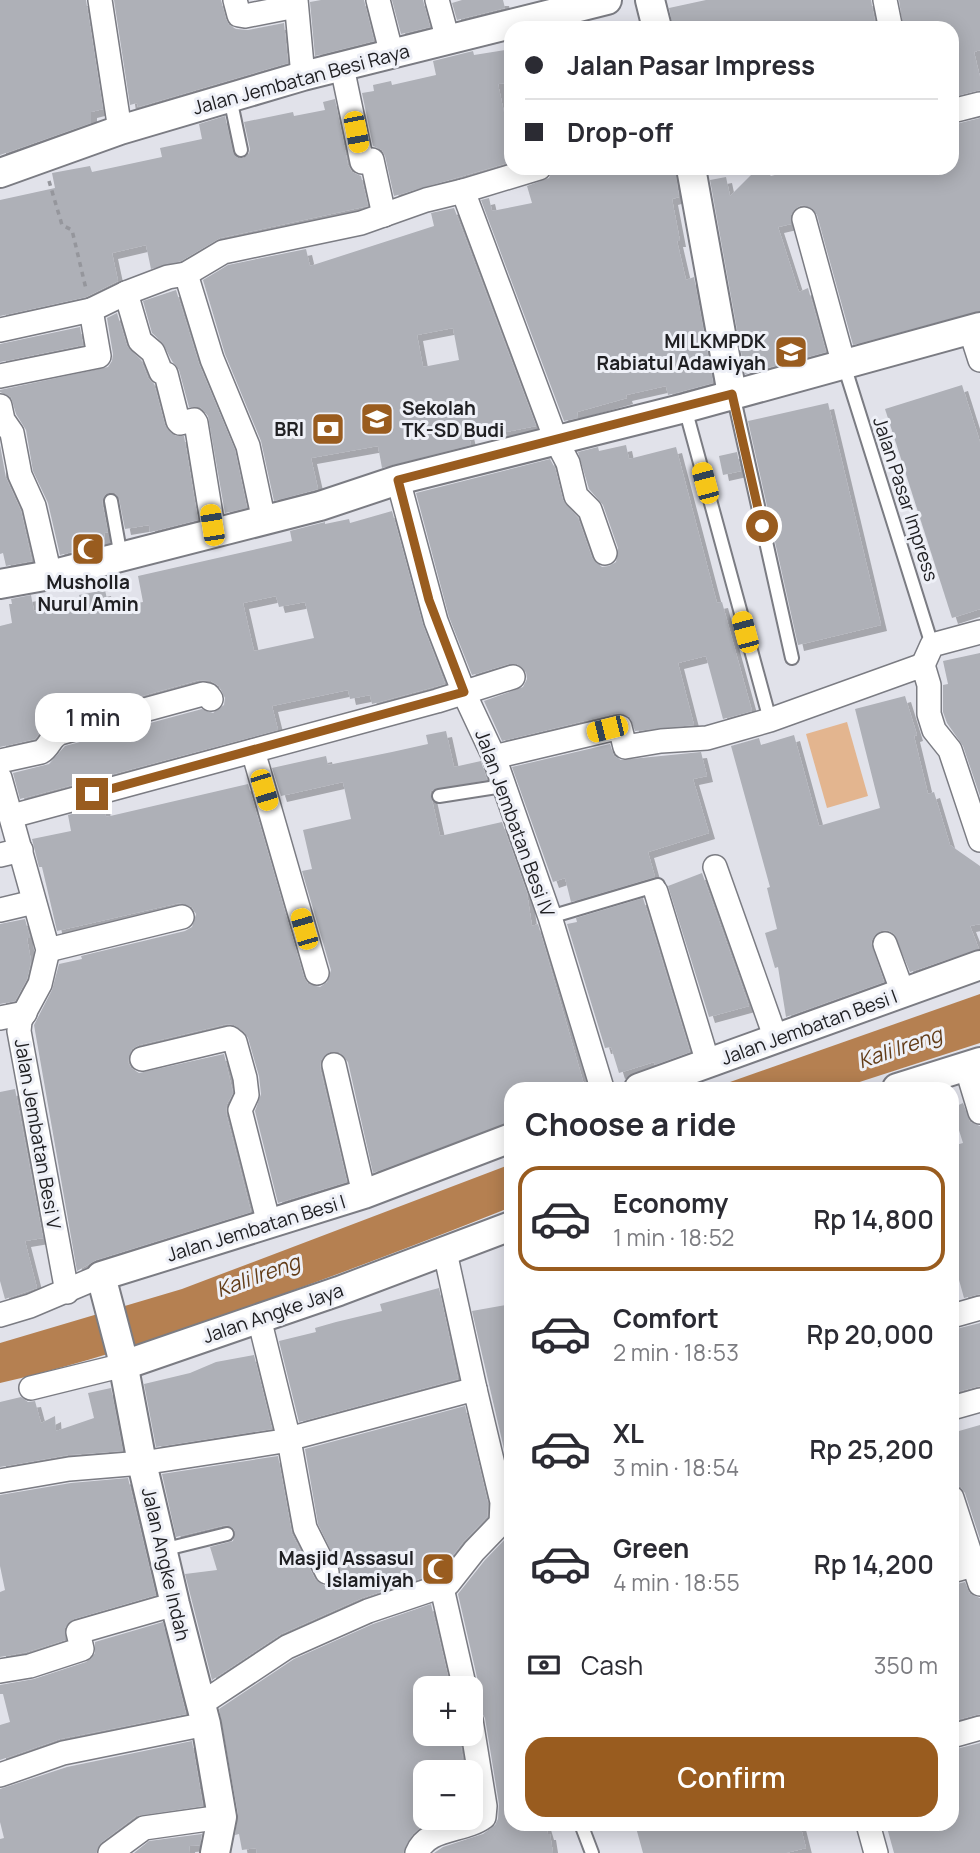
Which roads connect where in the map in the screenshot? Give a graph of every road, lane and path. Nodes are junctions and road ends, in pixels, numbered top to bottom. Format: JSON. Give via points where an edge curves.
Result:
{"nodes":[{"id":1,"x":100,"y":0,"type":"edge"},
{"id":2,"x":235,"y":0,"type":"edge"},
{"id":3,"x":378,"y":0,"type":"edge"},
{"id":4,"x":437,"y":0,"type":"edge"},
{"id":5,"x":607,"y":0,"type":"edge"},
{"id":6,"x":650,"y":0,"type":"edge"},
{"id":7,"x":885,"y":0,"type":"edge"},
{"id":8,"x":296,"y":3,"type":"edge"},
{"id":9,"x":524,"y":21,"type":"edge"},
{"id":10,"x":655,"y":21,"type":"edge"},
{"id":11,"x":889,"y":21,"type":"edge"},
{"id":12,"x":504,"y":26,"type":"edge"},
{"id":13,"x":448,"y":40,"type":"junction"},
{"id":14,"x":392,"y":55,"type":"junction"},
{"id":15,"x":342,"y":67,"type":"junction"},
{"id":16,"x":303,"y":76,"type":"junction"},
{"id":17,"x":230,"y":98,"type":"junction"},
{"id":18,"x":980,"y":104,"type":"edge"},
{"id":19,"x":959,"y":109,"type":"edge"},
{"id":20,"x":120,"y":130,"type":"junction"},
{"id":21,"x":241,"y":150,"type":"dead end"},
{"id":22,"x":42,"y":159,"type":"junction"},
{"id":23,"x":0,"y":173,"type":"edge"},
{"id":24,"x":516,"y":175,"type":"edge"},
{"id":25,"x":692,"y":175,"type":"edge"},
{"id":26,"x":463,"y":191,"type":"junction"},
{"id":27,"x":384,"y":215,"type":"junction"},
{"id":28,"x":804,"y":219,"type":"dead end"},
{"id":29,"x":186,"y":274,"type":"junction"},
{"id":30,"x":126,"y":293,"type":"junction"},
{"id":31,"x":91,"y":310,"type":"junction"},
{"id":32,"x":975,"y":328,"type":"edge"},
{"id":33,"x":0,"y":330,"type":"edge"},
{"id":34,"x":980,"y":360,"type":"edge"},
{"id":35,"x":844,"y":365,"type":"junction"},
{"id":36,"x":0,"y":376,"type":"edge"},
{"id":37,"x":732,"y":394,"type":"junction"},
{"id":38,"x":0,"y":406,"type":"edge"},
{"id":39,"x":685,"y":408,"type":"junction"},
{"id":40,"x":556,"y":440,"type":"junction"},
{"id":41,"x":398,"y":480,"type":"junction"},
{"id":42,"x":111,"y":501,"type":"dead end"},
{"id":43,"x":264,"y":521,"type":"junction"},
{"id":44,"x":214,"y":533,"type":"junction"},
{"id":45,"x":605,"y":553,"type":"dead end"},
{"id":46,"x":121,"y":557,"type":"junction"},
{"id":47,"x":50,"y":575,"type":"junction"},
{"id":48,"x":0,"y":584,"type":"edge"},
{"id":49,"x":980,"y":632,"type":"edge"},
{"id":50,"x":928,"y":655,"type":"junction"},
{"id":51,"x":792,"y":658,"type":"dead end"},
{"id":52,"x":513,"y":677,"type":"dead end"},
{"id":53,"x":464,"y":692,"type":"junction"},
{"id":54,"x":211,"y":699,"type":"dead end"},
{"id":55,"x":770,"y":720,"type":"junction"},
{"id":56,"x":253,"y":751,"type":"junction"},
{"id":57,"x":494,"y":757,"type":"junction"},
{"id":58,"x":0,"y":761,"type":"edge"},
{"id":59,"x":0,"y":778,"type":"edge"},
{"id":60,"x":503,"y":786,"type":"junction"},
{"id":61,"x":439,"y":796,"type":"dead end"},
{"id":62,"x":12,"y":816,"type":"junction"},
{"id":63,"x":980,"y":840,"type":"edge"},
{"id":64,"x":10,"y":852,"type":"edge"},
{"id":65,"x":715,"y":867,"type":"dead end"},
{"id":66,"x":657,"y":888,"type":"joint"},
{"id":67,"x":34,"y":902,"type":"junction"},
{"id":68,"x":0,"y":910,"type":"edge"},
{"id":69,"x":182,"y":916,"type":"dead end"},
{"id":70,"x":550,"y":917,"type":"junction"},
{"id":71,"x":885,"y":944,"type":"dead end"},
{"id":72,"x":48,"y":950,"type":"junction"},
{"id":73,"x":980,"y":965,"type":"edge"},
{"id":74,"x":317,"y":973,"type":"dead end"},
{"id":75,"x":903,"y":993,"type":"junction"},
{"id":76,"x":24,"y":1013,"type":"junction"},
{"id":77,"x":0,"y":1018,"type":"edge"},
{"id":78,"x":776,"y":1039,"type":"junction"},
{"id":79,"x":142,"y":1059,"type":"dead end"},
{"id":80,"x":708,"y":1063,"type":"junction"},
{"id":81,"x":973,"y":1064,"type":"edge"},
{"id":82,"x":334,"y":1065,"type":"dead end"},
{"id":83,"x":600,"y":1082,"type":"edge"},
{"id":84,"x":656,"y":1082,"type":"edge"},
{"id":85,"x":916,"y":1082,"type":"edge"},
{"id":86,"x":980,"y":1111,"type":"edge"},
{"id":87,"x":504,"y":1141,"type":"edge"},
{"id":88,"x":364,"y":1195,"type":"junction"},
{"id":89,"x":269,"y":1224,"type":"junction"},
{"id":90,"x":504,"y":1229,"type":"edge"},
{"id":91,"x":445,"y":1252,"type":"junction"},
{"id":92,"x":102,"y":1283,"type":"junction"},
{"id":93,"x":66,"y":1292,"type":"junction"},
{"id":94,"x":980,"y":1308,"type":"edge"},
{"id":95,"x":959,"y":1314,"type":"edge"},
{"id":96,"x":0,"y":1315,"type":"edge"},
{"id":97,"x":259,"y":1318,"type":"junction"},
{"id":98,"x":122,"y":1359,"type":"junction"},
{"id":99,"x":31,"y":1388,"type":"dead end"},
{"id":100,"x":475,"y":1389,"type":"junction"},
{"id":101,"x":980,"y":1400,"type":"edge"},
{"id":102,"x":959,"y":1406,"type":"edge"},
{"id":103,"x":289,"y":1440,"type":"junction"},
{"id":104,"x":142,"y":1462,"type":"junction"},
{"id":105,"x":0,"y":1481,"type":"edge"},
{"id":106,"x":959,"y":1518,"type":"edge"},
{"id":107,"x":227,"y":1534,"type":"dead end"},
{"id":108,"x":162,"y":1550,"type":"junction"},
{"id":109,"x":959,"y":1571,"type":"edge"},
{"id":110,"x":978,"y":1571,"type":"edge"},
{"id":111,"x":327,"y":1572,"type":"dead end"},
{"id":112,"x":442,"y":1588,"type":"junction"},
{"id":113,"x":175,"y":1604,"type":"junction"},
{"id":114,"x":0,"y":1671,"type":"edge"},
{"id":115,"x":462,"y":1676,"type":"edge"},
{"id":116,"x":204,"y":1714,"type":"junction"},
{"id":117,"x":980,"y":1728,"type":"edge"},
{"id":118,"x":959,"y":1734,"type":"edge"},
{"id":119,"x":475,"y":1746,"type":"edge"},
{"id":120,"x":0,"y":1775,"type":"edge"},
{"id":121,"x":222,"y":1817,"type":"junction"},
{"id":122,"x":584,"y":1831,"type":"edge"},
{"id":123,"x":869,"y":1831,"type":"edge"},
{"id":124,"x":873,"y":1852,"type":"edge"},
{"id":125,"x":110,"y":1853,"type":"edge"},
{"id":126,"x":215,"y":1853,"type":"edge"},
{"id":127,"x":417,"y":1853,"type":"edge"},
{"id":128,"x":592,"y":1853,"type":"edge"}],
"edges":[{"from":1,"to":20,"type":"street"},
{"from":2,"to":8,"type":"street","via":[[239,15],[245,16]]},
{"from":3,"to":14,"type":"street"},
{"from":4,"to":13,"type":"street"},
{"from":5,"to":9,"type":"street","name":"Jalan Jembatan Besi Raya"},
{"from":6,"to":10,"type":"street"},
{"from":7,"to":11,"type":"street"},
{"from":8,"to":16,"type":"street"},
{"from":12,"to":13,"type":"street","name":"Jalan Jembatan Besi Raya"},
{"from":13,"to":14,"type":"street","name":"Jalan Jembatan Besi Raya"},
{"from":14,"to":15,"type":"street","name":"Jalan Jembatan Besi Raya"},
{"from":15,"to":16,"type":"street","name":"Jalan Jembatan Besi Raya"},
{"from":15,"to":27,"type":"street","via":[[362,162],[372,160]]},
{"from":16,"to":17,"type":"street","name":"Jalan Jembatan Besi Raya"},
{"from":17,"to":20,"type":"street","name":"Jalan Jembatan Besi Raya"},
{"from":17,"to":21,"type":"lane"},
{"from":18,"to":19,"type":"street"},
{"from":20,"to":22,"type":"street","name":"Jalan Jembatan Besi Raya"},
{"from":22,"to":23,"type":"street","name":"Jalan Jembatan Besi Raya"},
{"from":22,"to":31,"type":"path","via":[[62,225],[72,230]]},
{"from":24,"to":26,"type":"street"},
{"from":25,"to":37,"type":"street"},
{"from":26,"to":27,"type":"street"},
{"from":26,"to":40,"type":"street"},
{"from":27,"to":29,"type":"street","via":[[223,252]]},
{"from":28,"to":35,"type":"street"},
{"from":29,"to":30,"type":"street"},
{"from":29,"to":43,"type":"street","via":[[212,359],[248,446]]},
{"from":30,"to":31,"type":"street"},
{"from":30,"to":44,"type":"street","via":[[140,341],[166,374],[179,422],[196,423]]},
{"from":31,"to":33,"type":"street"},
{"from":31,"to":36,"type":"street","via":[[99,356]]},
{"from":32,"to":34,"type":"street"},
{"from":32,"to":35,"type":"street"},
{"from":35,"to":37,"type":"street"},
{"from":35,"to":50,"type":"lane","name":"Jalan Pasar Impress"},
{"from":37,"to":39,"type":"street"},
{"from":37,"to":51,"type":"lane"},
{"from":38,"to":47,"type":"street","via":[[34,506]]},
{"from":39,"to":40,"type":"street"},
{"from":39,"to":55,"type":"lane"},
{"from":40,"to":41,"type":"street"},
{"from":40,"to":45,"type":"street","via":[[568,463],[576,496],[590,510]]},
{"from":41,"to":43,"type":"street"},
{"from":41,"to":53,"type":"street","name":"Jalan Jembatan Besi IV","via":[[429,600]]},
{"from":42,"to":46,"type":"lane"},
{"from":43,"to":44,"type":"street"},
{"from":44,"to":46,"type":"street"},
{"from":46,"to":47,"type":"street"},
{"from":47,"to":48,"type":"street"},
{"from":49,"to":50,"type":"street"},
{"from":50,"to":55,"type":"street"},
{"from":50,"to":63,"type":"street","via":[[931,722],[950,750]]},
{"from":52,"to":53,"type":"street"},
{"from":53,"to":56,"type":"street"},
{"from":53,"to":57,"type":"street","name":"Jalan Jembatan Besi IV"},
{"from":54,"to":58,"type":"street","via":[[203,694],[60,733],[41,752]]},
{"from":55,"to":57,"type":"street","via":[[707,738],[625,747],[620,727]]},
{"from":56,"to":62,"type":"street"},
{"from":56,"to":74,"type":"street"},
{"from":57,"to":60,"type":"street","name":"Jalan Jembatan Besi IV"},
{"from":59,"to":62,"type":"street","name":"Jalan Jembatan Besi V"},
{"from":60,"to":61,"type":"lane"},
{"from":60,"to":70,"type":"street","name":"Jalan Jembatan Besi IV"},
{"from":62,"to":64,"type":"street","name":"Jalan Jembatan Besi V"},
{"from":64,"to":67,"type":"street","name":"Jalan Jembatan Besi V"},
{"from":65,"to":78,"type":"street"},
{"from":66,"to":70,"type":"lane"},
{"from":66,"to":80,"type":"street"},
{"from":67,"to":68,"type":"street"},
{"from":67,"to":72,"type":"street","name":"Jalan Jembatan Besi V"},
{"from":69,"to":72,"type":"street"},
{"from":70,"to":83,"type":"street","name":"Jalan Jembatan Besi IV"},
{"from":71,"to":75,"type":"street"},
{"from":72,"to":76,"type":"street","name":"Jalan Jembatan Besi V","via":[[40,984]]},
{"from":73,"to":75,"type":"street","name":"Jalan Jembatan Besi I"},
{"from":75,"to":78,"type":"street","name":"Jalan Jembatan Besi I"},
{"from":76,"to":77,"type":"street"},
{"from":76,"to":93,"type":"street","name":"Jalan Jembatan Besi V","via":[[21,1048]]},
{"from":78,"to":80,"type":"street","name":"Jalan Jembatan Besi I"},
{"from":79,"to":89,"type":"street","via":[[230,1038],[235,1042],[247,1095],[240,1110]]},
{"from":80,"to":84,"type":"street","name":"Jalan Jembatan Besi I"},
{"from":81,"to":85,"type":"street"},
{"from":81,"to":86,"type":"street"},
{"from":82,"to":88,"type":"street"},
{"from":87,"to":88,"type":"street","name":"Jalan Jembatan Besi I"},
{"from":88,"to":89,"type":"street","name":"Jalan Jembatan Besi I"},
{"from":89,"to":92,"type":"street","name":"Jalan Jembatan Besi I"},
{"from":90,"to":91,"type":"street","name":"Jalan Angke Jaya"},
{"from":91,"to":97,"type":"street","name":"Jalan Angke Jaya"},
{"from":91,"to":100,"type":"street"},
{"from":92,"to":93,"type":"street","name":"Jalan Jembatan Besi I"},
{"from":92,"to":98,"type":"street","name":"Jalan Angke Indah"},
{"from":93,"to":96,"type":"street","name":"Jalan Jembatan Besi I"},
{"from":94,"to":95,"type":"street"},
{"from":97,"to":98,"type":"street","name":"Jalan Angke Jaya"},
{"from":97,"to":103,"type":"street"},
{"from":98,"to":99,"type":"street","name":"Jalan Angke Jaya"},
{"from":98,"to":104,"type":"street","name":"Jalan Angke Indah"},
{"from":100,"to":103,"type":"street"},
{"from":100,"to":112,"type":"street","via":[[502,1519],[453,1581]]},
{"from":101,"to":102,"type":"street"},
{"from":103,"to":104,"type":"street"},
{"from":103,"to":111,"type":"street","via":[[305,1528]]},
{"from":104,"to":105,"type":"street"},
{"from":104,"to":108,"type":"street","name":"Jalan Angke Indah"},
{"from":106,"to":110,"type":"street"},
{"from":107,"to":108,"type":"lane"},
{"from":108,"to":113,"type":"street","name":"Jalan Angke Indah"},
{"from":109,"to":110,"type":"street"},
{"from":112,"to":115,"type":"street"},
{"from":112,"to":116,"type":"street","via":[[369,1611],[287,1647]]},
{"from":113,"to":114,"type":"street","via":[[78,1632],[82,1648]]},
{"from":113,"to":116,"type":"street","name":"Jalan Angke Indah"},
{"from":116,"to":120,"type":"street"},
{"from":116,"to":121,"type":"street","name":"Jalan Angke Indah"},
{"from":117,"to":118,"type":"street"},
{"from":119,"to":127,"type":"street","via":[[484,1817],[428,1838]]},
{"from":121,"to":125,"type":"street","via":[[144,1828]]},
{"from":121,"to":126,"type":"street","name":"Jalan Angke Indah"},
{"from":122,"to":128,"type":"lane"},
{"from":123,"to":124,"type":"street"}]}
